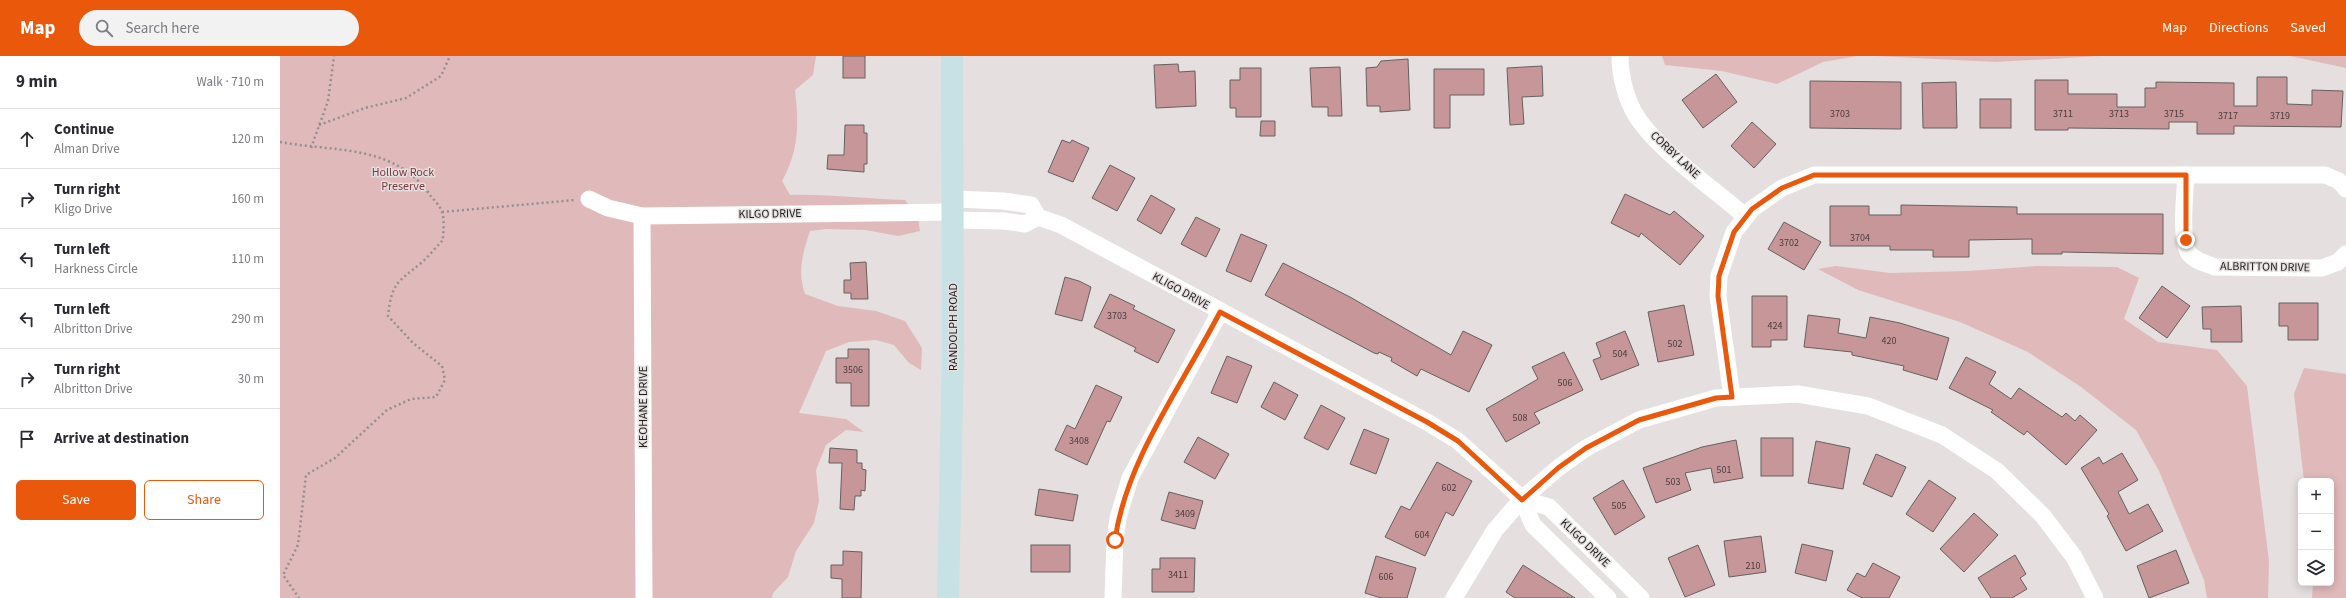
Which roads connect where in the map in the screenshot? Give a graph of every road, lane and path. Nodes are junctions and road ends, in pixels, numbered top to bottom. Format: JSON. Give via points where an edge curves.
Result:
{"nodes":[{"id":1,"x":334,"y":56,"type":"edge"},
{"id":2,"x":450,"y":56,"type":"edge"},
{"id":3,"x":952,"y":56,"type":"edge"},
{"id":4,"x":1620,"y":56,"type":"edge"},
{"id":5,"x":319,"y":125,"type":"junction"},
{"id":6,"x":280,"y":142,"type":"edge"},
{"id":7,"x":311,"y":148,"type":"junction"},
{"id":8,"x":2186,"y":175,"type":"junction"},
{"id":9,"x":2346,"y":189,"type":"edge"},
{"id":10,"x":589,"y":199,"type":"joint"},
{"id":11,"x":953,"y":211,"type":"junction"},
{"id":12,"x":442,"y":212,"type":"junction"},
{"id":13,"x":642,"y":216,"type":"junction"},
{"id":14,"x":1746,"y":216,"type":"junction"},
{"id":15,"x":2346,"y":254,"type":"edge"},
{"id":16,"x":1220,"y":312,"type":"junction"},
{"id":17,"x":1732,"y":397,"type":"junction"},
{"id":18,"x":1522,"y":500,"type":"junction"},
{"id":19,"x":299,"y":598,"type":"edge"},
{"id":20,"x":644,"y":598,"type":"edge"},
{"id":21,"x":948,"y":598,"type":"edge"},
{"id":22,"x":1113,"y":598,"type":"edge"},
{"id":23,"x":1454,"y":598,"type":"edge"},
{"id":24,"x":1608,"y":598,"type":"edge"},
{"id":25,"x":1641,"y":598,"type":"edge"},
{"id":26,"x":2095,"y":598,"type":"edge"}],
"edges":[{"from":1,"to":5,"type":"path","via":[[328,101]]},
{"from":2,"to":5,"type":"path","via":[[441,76],[406,98],[365,108]]},
{"from":3,"to":11,"type":"street","name":"RANDOLPH ROAD"},
{"from":4,"to":14,"type":"street","name":"CORBY LANE","via":[[1625,89],[1637,118],[1662,146]]},
{"from":5,"to":7,"type":"path"},
{"from":6,"to":7,"type":"path"},
{"from":7,"to":12,"type":"path","via":[[363,152],[400,165],[420,180]]},
{"from":8,"to":9,"type":"street","via":[[2325,175],[2339,181]]},
{"from":8,"to":14,"type":"street","via":[[1814,175],[1782,188]]},
{"from":8,"to":15,"type":"street","name":"ALBRITTON DRIVE","via":[[2186,240],[2188,252],[2198,261],[2215,267],[2322,268],[2338,262]]},
{"from":10,"to":12,"type":"path"},
{"from":10,"to":13,"type":"street","name":"KILGO DRIVE","via":[[608,208]]},
{"from":11,"to":13,"type":"street","name":"KILGO DRIVE"},
{"from":11,"to":16,"type":"street","name":"KLIGO DRIVE","via":[[1021,203],[1031,205],[1038,216],[1061,225]]},
{"from":11,"to":21,"type":"street","name":"RANDOLPH ROAD"},
{"from":12,"to":19,"type":"path","via":[[443,240],[422,262],[402,277],[391,295],[388,316],[413,343],[442,366],[445,380],[436,397],[411,399],[387,410],[335,458],[306,474],[298,545],[283,575]]},
{"from":13,"to":20,"type":"street","name":"KEOHANE DRIVE"},
{"from":14,"to":17,"type":"street","via":[[1734,232],[1719,276],[1718,296]]},
{"from":16,"to":18,"type":"street","name":"KLIGO DRIVE","via":[[1446,433]]},
{"from":16,"to":22,"type":"street","via":[[1130,478],[1118,518]]},
{"from":17,"to":18,"type":"street","via":[[1716,398],[1639,420],[1586,448],[1558,468]]},
{"from":17,"to":26,"type":"street","via":[[1798,394],[1868,406],[1942,435],[1997,471],[2043,516],[2074,557]]},
{"from":18,"to":23,"type":"street","via":[[1495,530]]},
{"from":18,"to":24,"type":"street","name":"KLIGO DRIVE","via":[[1533,525]]},
{"from":18,"to":25,"type":"street","name":"KLIGO DRIVE","via":[[1549,507]]}]}
